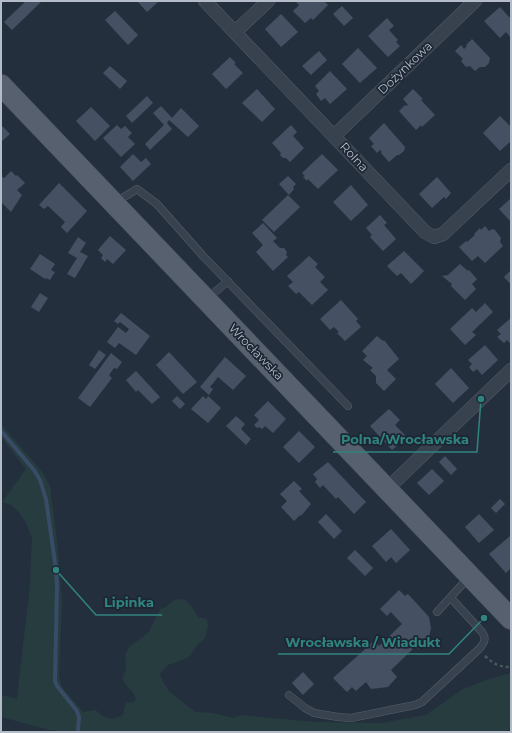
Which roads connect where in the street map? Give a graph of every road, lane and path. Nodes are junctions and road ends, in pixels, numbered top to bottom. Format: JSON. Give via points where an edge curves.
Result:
{"nodes":[{"id":1,"x":205,"y":1,"type":"edge"},
{"id":2,"x":268,"y":1,"type":"edge"},
{"id":3,"x":475,"y":1,"type":"edge"},
{"id":4,"x":235,"y":32,"type":"junction"},
{"id":5,"x":1,"y":85,"type":"edge"},
{"id":6,"x":334,"y":136,"type":"junction"},
{"id":7,"x":511,"y":170,"type":"edge"},
{"id":8,"x":114,"y":203,"type":"junction"},
{"id":9,"x":228,"y":281,"type":"junction"},
{"id":10,"x":206,"y":300,"type":"junction"},
{"id":11,"x":511,"y":370,"type":"edge"},
{"id":12,"x":348,"y":406,"type":"dead end"},
{"id":13,"x":387,"y":489,"type":"junction"},
{"id":14,"x":470,"y":576,"type":"junction"},
{"id":15,"x":451,"y":598,"type":"junction"},
{"id":16,"x":437,"y":612,"type":"dead end"},
{"id":17,"x":511,"y":619,"type":"edge"},
{"id":18,"x":479,"y":649,"type":"junction"},
{"id":19,"x":511,"y":667,"type":"edge"},
{"id":20,"x":289,"y":695,"type":"dead end"}],
"edges":[{"from":1,"to":4,"type":"street","name":"Rolna"},
{"from":2,"to":4,"type":"street"},
{"from":3,"to":6,"type":"street","name":"Dożynkowa"},
{"from":4,"to":6,"type":"street","name":"Rolna"},
{"from":5,"to":8,"type":"main road","name":"Wrocławska"},
{"from":6,"to":7,"type":"street","name":"Rolna","via":[[425,232],[434,237],[443,234]]},
{"from":8,"to":9,"type":"lane","via":[[137,189],[157,204]]},
{"from":8,"to":10,"type":"main road","name":"Wrocławska"},
{"from":9,"to":10,"type":"lane"},
{"from":9,"to":12,"type":"lane"},
{"from":10,"to":13,"type":"main road","name":"Wrocławska"},
{"from":11,"to":13,"type":"street"},
{"from":13,"to":14,"type":"main road","name":"Wrocławska"},
{"from":14,"to":15,"type":"lane"},
{"from":14,"to":17,"type":"main road","name":"Wrocławska"},
{"from":15,"to":16,"type":"lane"},
{"from":15,"to":18,"type":"lane","via":[[485,636],[485,642]]},
{"from":18,"to":19,"type":"path","via":[[493,663]]},
{"from":18,"to":20,"type":"lane","via":[[422,702],[405,708],[338,718],[314,713]]}]}
